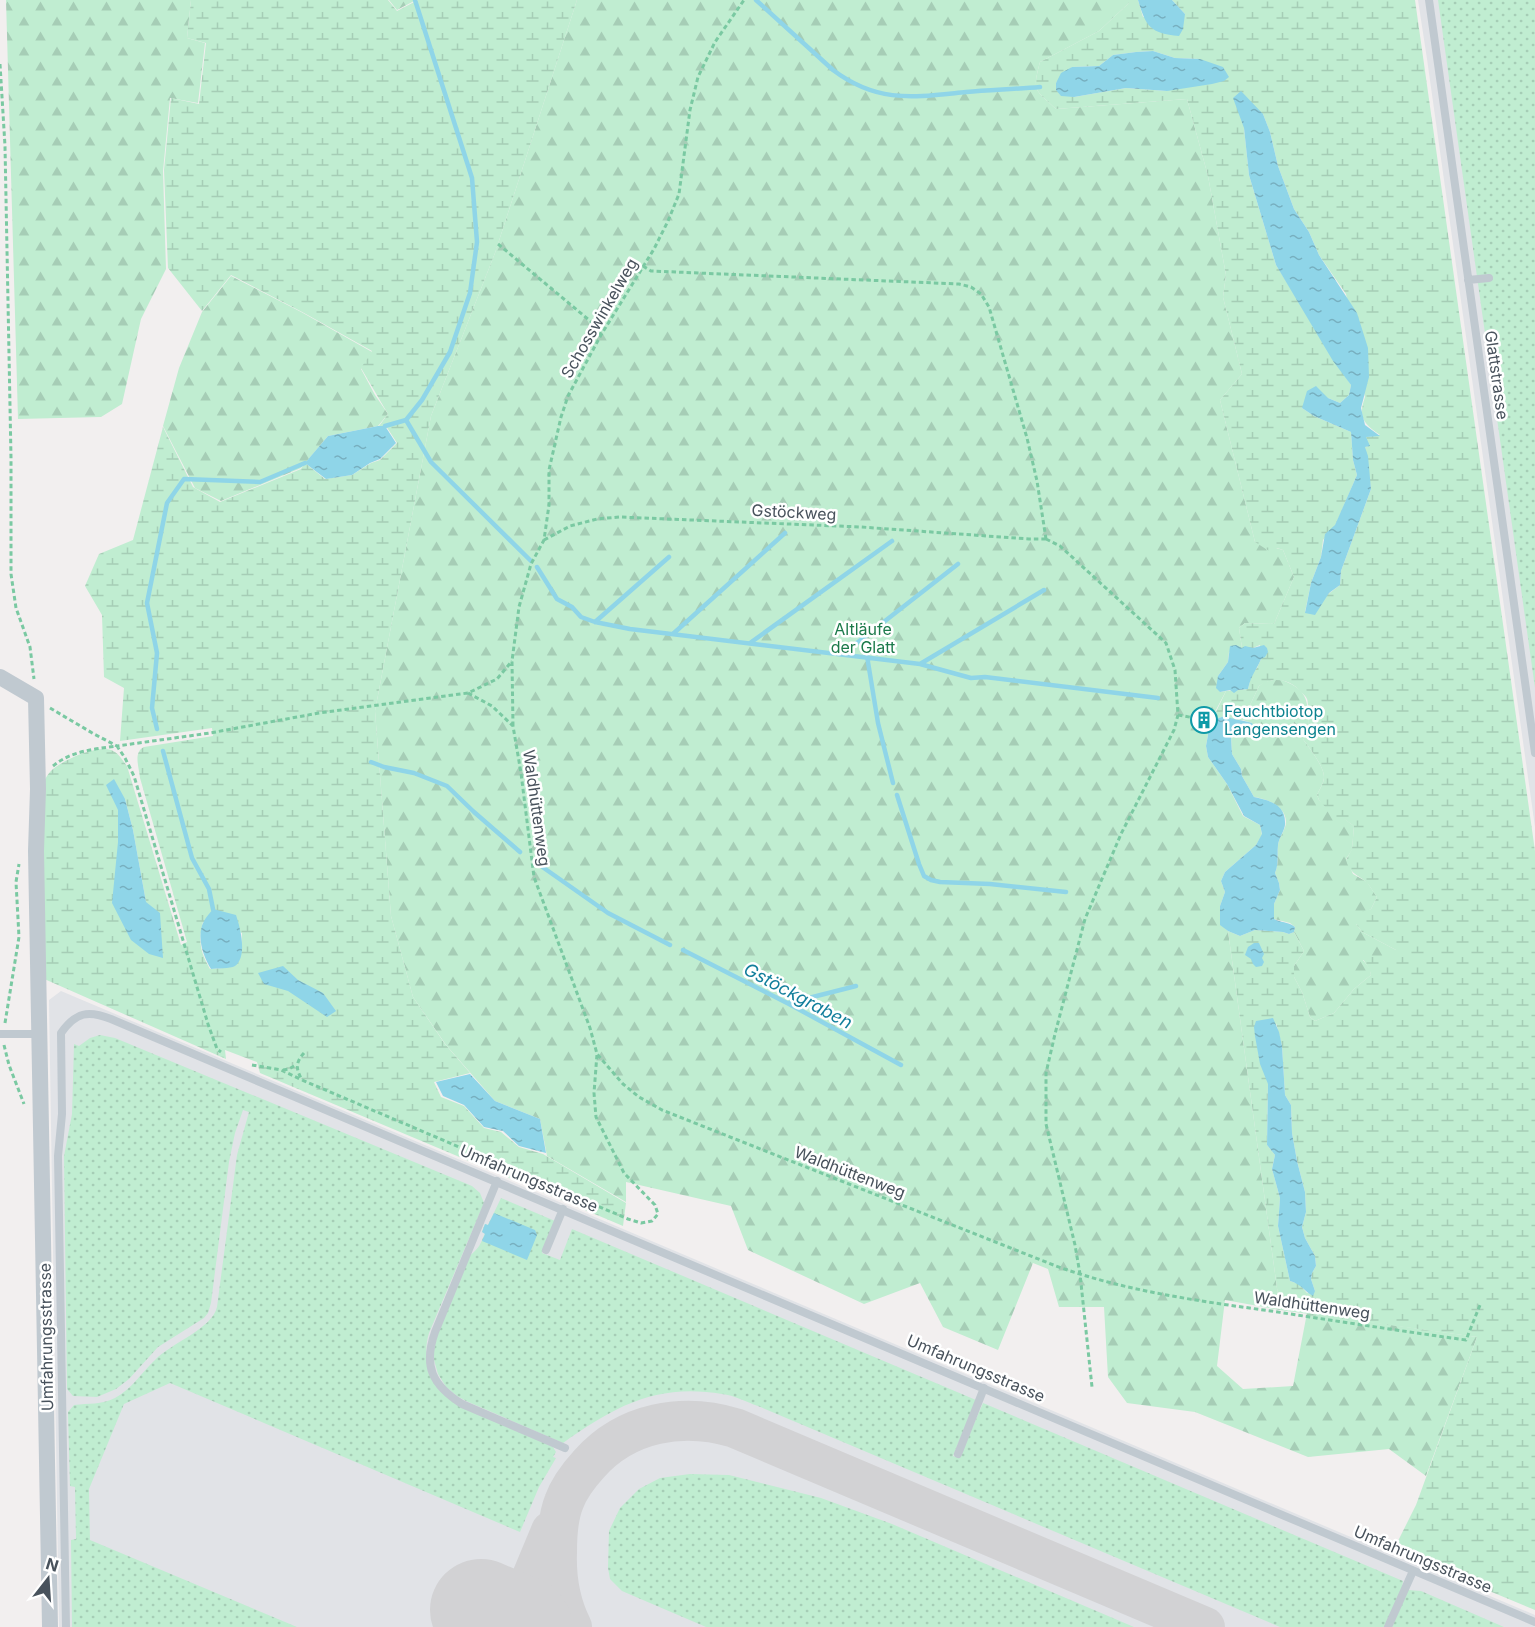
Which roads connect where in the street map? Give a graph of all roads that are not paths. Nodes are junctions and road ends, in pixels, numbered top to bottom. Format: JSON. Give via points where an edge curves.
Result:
{"nodes":[{"id":1,"x":1429,"y":0,"type":"edge"},
{"id":2,"x":1489,"y":278,"type":"dead end"},
{"id":3,"x":1468,"y":280,"type":"junction"},
{"id":4,"x":4,"y":680,"type":"edge"},
{"id":5,"x":1532,"y":708,"type":"edge"},
{"id":6,"x":1535,"y":753,"type":"edge"},
{"id":7,"x":38,"y":1034,"type":"junction"},
{"id":8,"x":61,"y":1034,"type":"junction"},
{"id":9,"x":2,"y":1035,"type":"edge"},
{"id":10,"x":497,"y":1181,"type":"junction"},
{"id":11,"x":563,"y":1209,"type":"junction"},
{"id":12,"x":546,"y":1250,"type":"dead end"},
{"id":13,"x":984,"y":1388,"type":"junction"},
{"id":14,"x":565,"y":1448,"type":"dead end"},
{"id":15,"x":958,"y":1454,"type":"dead end"},
{"id":16,"x":1413,"y":1571,"type":"junction"},
{"id":17,"x":1535,"y":1622,"type":"edge"},
{"id":18,"x":50,"y":1627,"type":"edge"},
{"id":19,"x":66,"y":1627,"type":"edge"},
{"id":20,"x":1388,"y":1627,"type":"edge"}],
"edges":[{"from":1,"to":3,"type":"lane","name":"Glattstrasse"},
{"from":2,"to":3,"type":"lane"},
{"from":3,"to":5,"type":"lane","name":"Glattstrasse"},
{"from":4,"to":7,"type":"street","via":[[36,699]]},
{"from":5,"to":6,"type":"lane","name":"Glattstrasse"},
{"from":7,"to":8,"type":"lane"},
{"from":7,"to":9,"type":"lane","bridge":true},
{"from":7,"to":18,"type":"street"},
{"from":8,"to":10,"type":"lane","name":"Umfahrungsstrasse","via":[[80,1015],[99,1014]]},
{"from":8,"to":19,"type":"lane","name":"Umfahrungsstrasse","via":[[58,1156]]},
{"from":10,"to":11,"type":"lane","name":"Umfahrungsstrasse"},
{"from":10,"to":14,"type":"lane","via":[[435,1332],[429,1363],[435,1380],[462,1404]]},
{"from":11,"to":12,"type":"lane"},
{"from":11,"to":13,"type":"lane","name":"Umfahrungsstrasse"},
{"from":13,"to":15,"type":"lane"},
{"from":13,"to":16,"type":"lane","name":"Umfahrungsstrasse"},
{"from":16,"to":17,"type":"lane","name":"Umfahrungsstrasse"},
{"from":16,"to":20,"type":"lane"}]}
